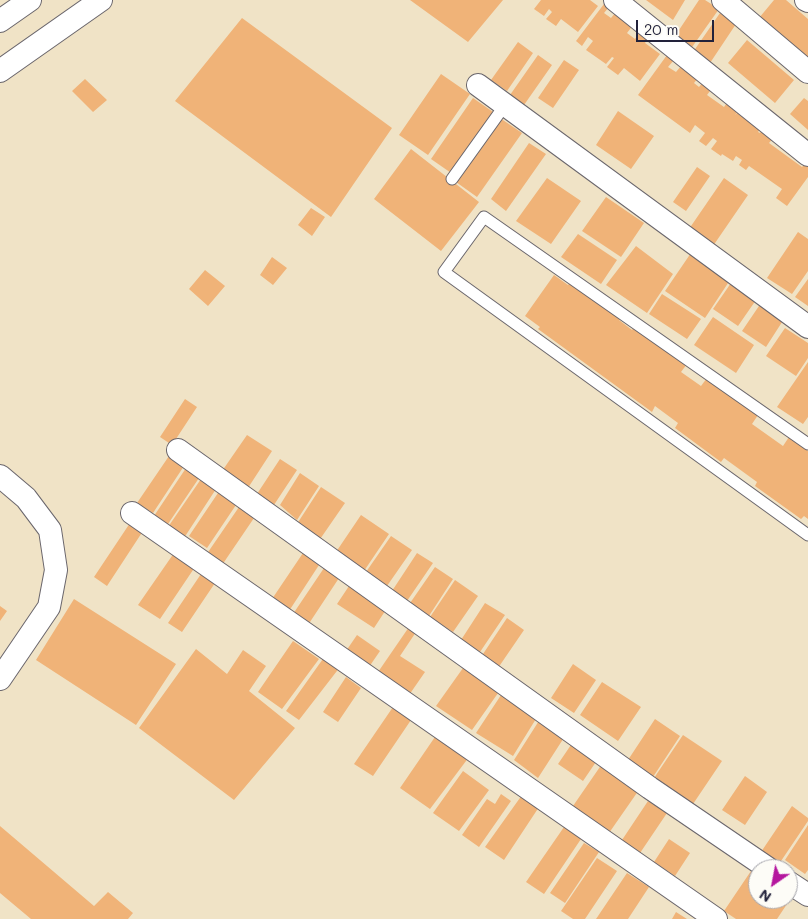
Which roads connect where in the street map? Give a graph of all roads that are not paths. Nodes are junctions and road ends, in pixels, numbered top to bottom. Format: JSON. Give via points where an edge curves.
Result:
{"nodes":[{"id":1,"x":30,"y":0,"type":"edge"},
{"id":2,"x":101,"y":0,"type":"edge"},
{"id":3,"x":615,"y":0,"type":"edge"},
{"id":4,"x":723,"y":0,"type":"edge"},
{"id":5,"x":0,"y":21,"type":"edge"},
{"id":6,"x":0,"y":70,"type":"edge"},
{"id":7,"x":808,"y":72,"type":"edge"},
{"id":8,"x":478,"y":85,"type":"dead end"},
{"id":9,"x":505,"y":105,"type":"junction"},
{"id":10,"x":808,"y":155,"type":"edge"},
{"id":11,"x":452,"y":179,"type":"dead end"},
{"id":12,"x":808,"y":327,"type":"edge"},
{"id":13,"x":808,"y":444,"type":"edge"},
{"id":14,"x":178,"y":450,"type":"dead end"},
{"id":15,"x":0,"y":476,"type":"edge"},
{"id":16,"x":132,"y":514,"type":"dead end"},
{"id":17,"x":808,"y":535,"type":"edge"},
{"id":18,"x":0,"y":679,"type":"edge"},
{"id":19,"x":754,"y":859,"type":"edge"},
{"id":20,"x":716,"y":919,"type":"edge"}],
"edges":[{"from":1,"to":5,"type":"street"},
{"from":2,"to":6,"type":"street"},
{"from":3,"to":10,"type":"street"},
{"from":4,"to":7,"type":"street"},
{"from":8,"to":9,"type":"street"},
{"from":9,"to":11,"type":"lane"},
{"from":9,"to":12,"type":"street"},
{"from":13,"to":17,"type":"lane","via":[[484,217],[444,272]]},
{"from":14,"to":19,"type":"street"},
{"from":15,"to":18,"type":"street","via":[[26,498],[50,530],[56,570],[49,606]]},
{"from":16,"to":20,"type":"street"}]}
